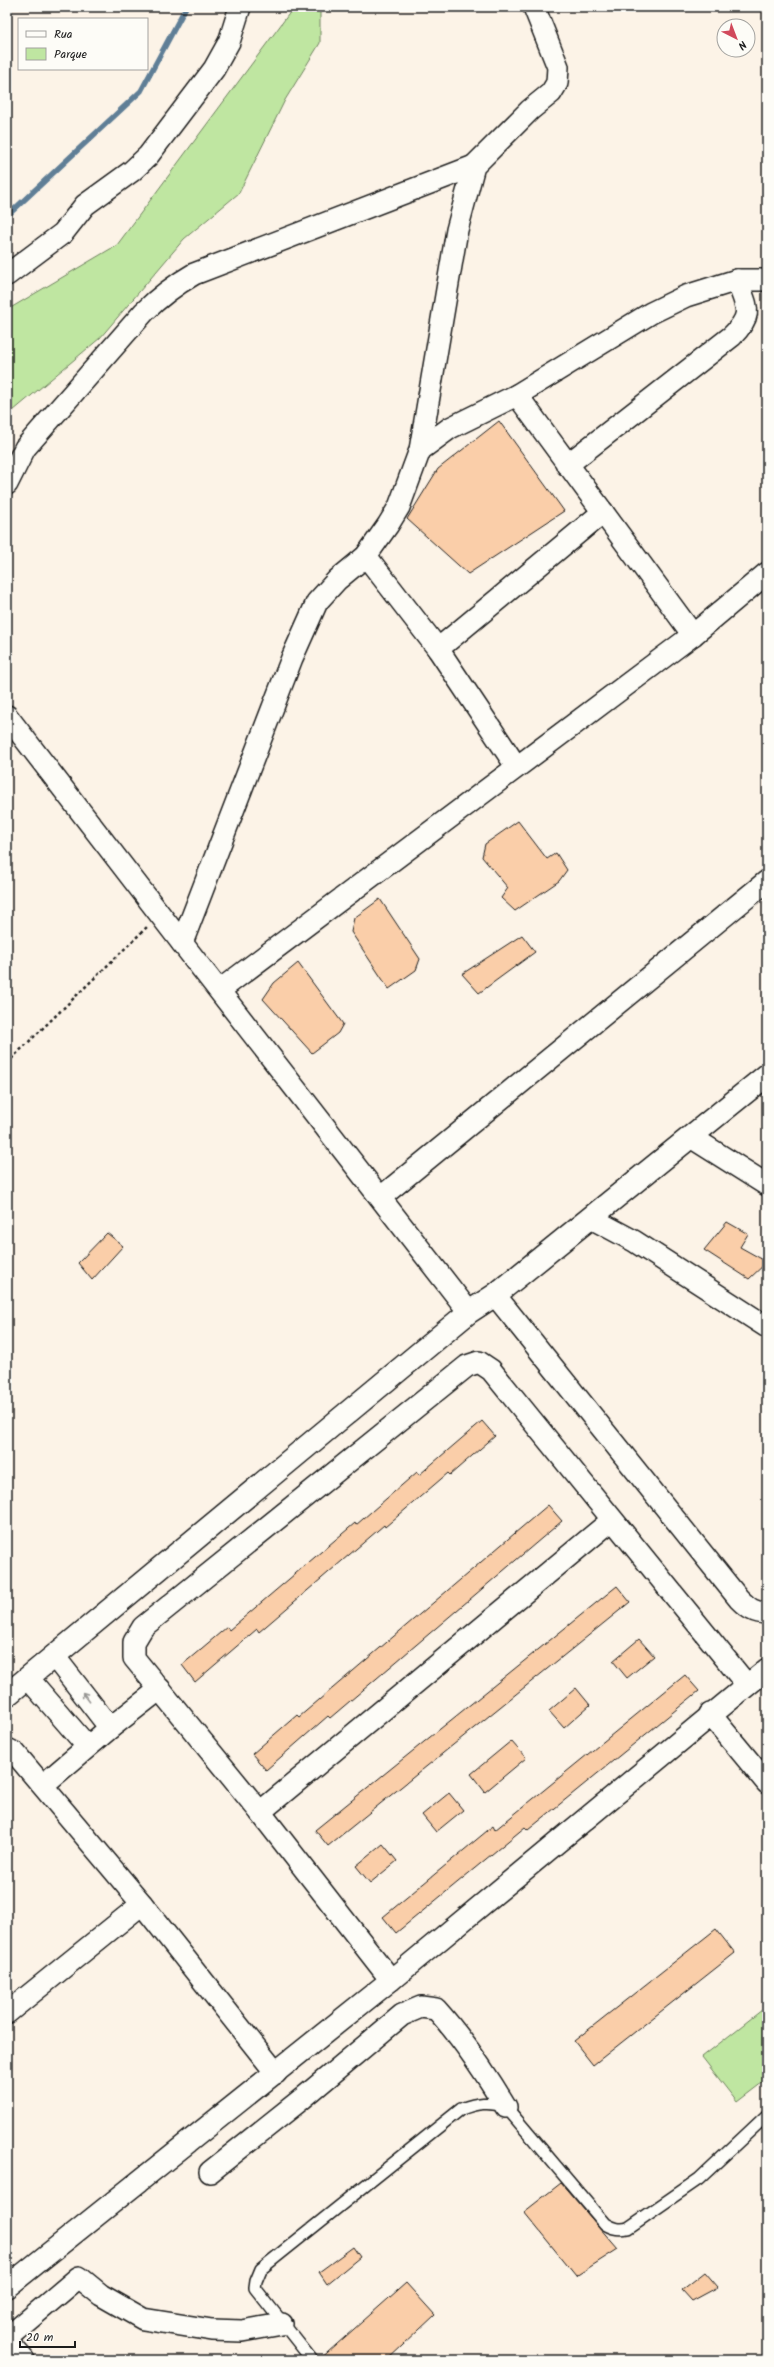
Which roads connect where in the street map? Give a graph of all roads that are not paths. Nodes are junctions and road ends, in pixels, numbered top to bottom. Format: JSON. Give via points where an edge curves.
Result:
{"nodes":[{"id":1,"x":240,"y":7,"type":"edge"},
{"id":2,"x":534,"y":7,"type":"edge"},
{"id":3,"x":474,"y":166,"type":"junction"},
{"id":4,"x":7,"y":275,"type":"edge"},
{"id":5,"x":738,"y":280,"type":"junction"},
{"id":6,"x":767,"y":280,"type":"edge"},
{"id":7,"x":517,"y":395,"type":"junction"},
{"id":8,"x":420,"y":450,"type":"junction"},
{"id":9,"x":567,"y":465,"type":"junction"},
{"id":10,"x":7,"y":484,"type":"edge"},
{"id":11,"x":603,"y":512,"type":"junction"},
{"id":12,"x":366,"y":556,"type":"junction"},
{"id":13,"x":767,"y":573,"type":"edge"},
{"id":14,"x":693,"y":635,"type":"junction"},
{"id":15,"x":438,"y":649,"type":"junction"},
{"id":16,"x":7,"y":716,"type":"edge"},
{"id":17,"x":516,"y":766,"type":"junction"},
{"id":18,"x":767,"y":881,"type":"edge"},
{"id":19,"x":182,"y":943,"type":"junction"},
{"id":20,"x":220,"y":990,"type":"junction"},
{"id":21,"x":767,"y":1075,"type":"edge"},
{"id":22,"x":690,"y":1137,"type":"junction"},
{"id":23,"x":767,"y":1185,"type":"edge"},
{"id":24,"x":381,"y":1197,"type":"junction"},
{"id":25,"x":591,"y":1218,"type":"junction"},
{"id":26,"x":495,"y":1295,"type":"junction"},
{"id":27,"x":469,"y":1312,"type":"junction"},
{"id":28,"x":767,"y":1327,"type":"edge"},
{"id":29,"x":612,"y":1520,"type":"junction"},
{"id":30,"x":767,"y":1613,"type":"edge"},
{"id":31,"x":54,"y":1656,"type":"junction"},
{"id":32,"x":767,"y":1669,"type":"edge"},
{"id":33,"x":28,"y":1678,"type":"junction"},
{"id":34,"x":747,"y":1685,"type":"junction"},
{"id":35,"x":160,"y":1689,"type":"junction"},
{"id":36,"x":7,"y":1695,"type":"edge"},
{"id":37,"x":710,"y":1714,"type":"junction"},
{"id":38,"x":110,"y":1728,"type":"junction"},
{"id":39,"x":87,"y":1746,"type":"junction"},
{"id":40,"x":7,"y":1749,"type":"edge"},
{"id":41,"x":767,"y":1783,"type":"edge"},
{"id":42,"x":43,"y":1785,"type":"junction"},
{"id":43,"x":260,"y":1812,"type":"junction"},
{"id":44,"x":142,"y":1904,"type":"junction"},
{"id":45,"x":391,"y":1980,"type":"junction"},
{"id":46,"x":7,"y":2013,"type":"edge"},
{"id":47,"x":276,"y":2073,"type":"junction"},
{"id":48,"x":506,"y":2107,"type":"junction"},
{"id":49,"x":767,"y":2115,"type":"edge"},
{"id":50,"x":210,"y":2172,"type":"dead end"},
{"id":51,"x":7,"y":2287,"type":"edge"},
{"id":52,"x":282,"y":2324,"type":"junction"},
{"id":53,"x":7,"y":2338,"type":"edge"},
{"id":54,"x":7,"y":2341,"type":"edge"},
{"id":55,"x":24,"y":2360,"type":"edge"},
{"id":56,"x":312,"y":2360,"type":"edge"}],
"edges":[{"from":1,"to":4,"type":"street","via":[[229,42],[214,69],[148,156],[132,171],[85,205],[63,233]]},
{"from":2,"to":3,"type":"street","via":[[558,67],[557,82],[551,93],[530,110]]},
{"from":3,"to":8,"type":"street","via":[[457,230]]},
{"from":3,"to":10,"type":"street","via":[[194,274],[172,287],[144,312],[25,448]]},
{"from":5,"to":6,"type":"street"},
{"from":5,"to":7,"type":"street","via":[[686,296],[651,313]]},
{"from":5,"to":9,"type":"street","via":[[748,312],[743,324],[732,336]]},
{"from":7,"to":8,"type":"street","via":[[450,428]]},
{"from":7,"to":9,"type":"street"},
{"from":8,"to":12,"type":"street","via":[[399,507]]},
{"from":9,"to":11,"type":"street"},
{"from":11,"to":14,"type":"street"},
{"from":11,"to":15,"type":"street"},
{"from":12,"to":15,"type":"street"},
{"from":12,"to":19,"type":"street","via":[[317,602],[292,658]]},
{"from":13,"to":14,"type":"street"},
{"from":14,"to":17,"type":"street"},
{"from":15,"to":17,"type":"street"},
{"from":16,"to":19,"type":"street"},
{"from":17,"to":20,"type":"street"},
{"from":18,"to":24,"type":"street"},
{"from":19,"to":20,"type":"street"},
{"from":20,"to":24,"type":"street"},
{"from":21,"to":22,"type":"street"},
{"from":22,"to":23,"type":"street"},
{"from":22,"to":25,"type":"street"},
{"from":24,"to":27,"type":"street"},
{"from":25,"to":26,"type":"street"},
{"from":25,"to":28,"type":"street","via":[[634,1241]]},
{"from":26,"to":27,"type":"street"},
{"from":26,"to":30,"type":"street","via":[[739,1598],[748,1608],[758,1613]]},
{"from":27,"to":31,"type":"street"},
{"from":29,"to":34,"type":"street"},
{"from":29,"to":35,"type":"street","via":[[491,1370],[479,1362],[467,1366],[143,1627],[134,1642],[134,1658]]},
{"from":29,"to":43,"type":"street"},
{"from":31,"to":33,"type":"street"},
{"from":38,"to":31,"type":"street","one_way":true},
{"from":32,"to":34,"type":"street"},
{"from":33,"to":36,"type":"street"},
{"from":33,"to":39,"type":"street"},
{"from":34,"to":37,"type":"street"},
{"from":35,"to":38,"type":"street"},
{"from":35,"to":43,"type":"street"},
{"from":37,"to":41,"type":"street"},
{"from":37,"to":45,"type":"street"},
{"from":38,"to":39,"type":"street"},
{"from":39,"to":42,"type":"street"},
{"from":40,"to":42,"type":"street","via":[[15,1753]]},
{"from":42,"to":44,"type":"street"},
{"from":43,"to":45,"type":"street"},
{"from":44,"to":46,"type":"street"},
{"from":44,"to":47,"type":"street"},
{"from":45,"to":47,"type":"street"},
{"from":47,"to":51,"type":"street"},
{"from":48,"to":49,"type":"lane","via":[[605,2224],[619,2230],[628,2228],[699,2179]]},
{"from":48,"to":50,"type":"street","via":[[482,2067],[450,2024],[436,2009],[421,2007],[402,2015]]},
{"from":48,"to":52,"type":"lane","via":[[480,2103],[461,2109],[273,2257],[261,2269],[256,2288]]},
{"from":52,"to":53,"type":"street","via":[[242,2331],[212,2330],[143,2319],[101,2295],[79,2277]]},
{"from":52,"to":56,"type":"lane"},
{"from":54,"to":55,"type":"street"}]}
